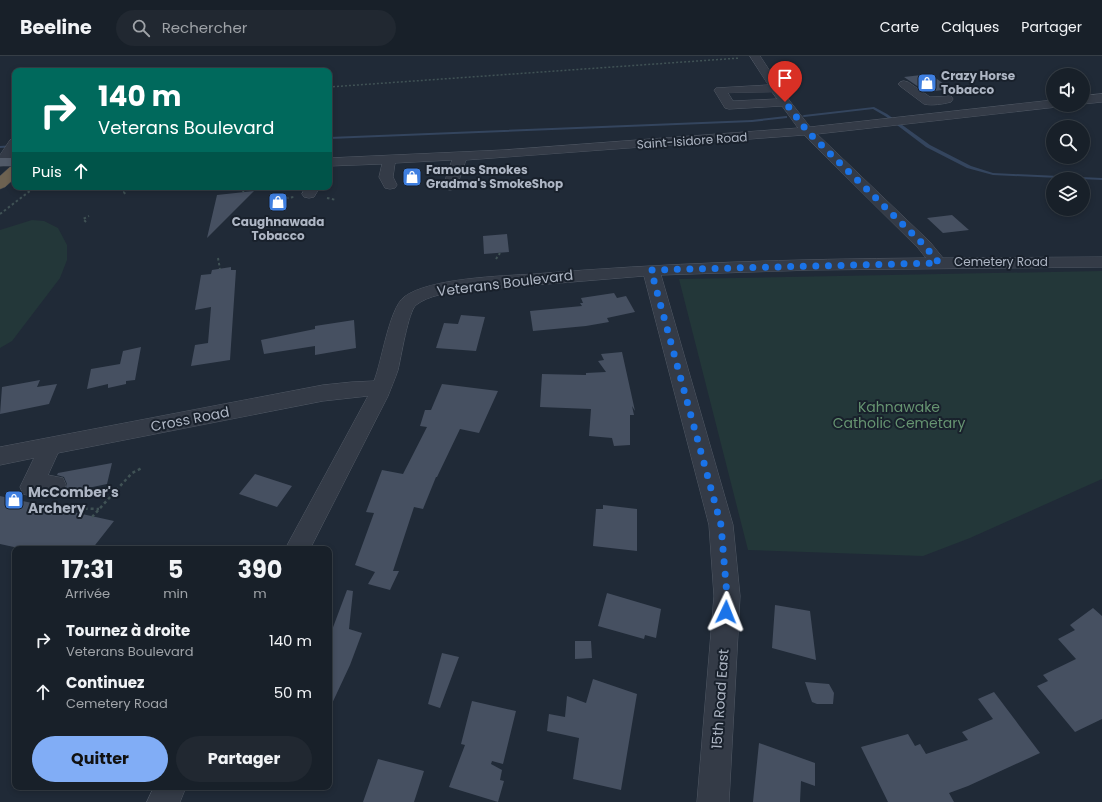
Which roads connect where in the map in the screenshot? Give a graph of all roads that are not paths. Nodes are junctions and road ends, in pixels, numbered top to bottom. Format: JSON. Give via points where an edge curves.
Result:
{"nodes":[{"id":1,"x":756,"y":57,"type":"road end"},
{"id":2,"x":904,"y":84,"type":"dead end"},
{"id":3,"x":775,"y":88,"type":"junction"},
{"id":4,"x":1102,"y":98,"type":"edge"},
{"id":5,"x":1090,"y":99,"type":"edge"},
{"id":6,"x":785,"y":102,"type":"junction"},
{"id":7,"x":1046,"y":105,"type":"edge"},
{"id":8,"x":967,"y":114,"type":"junction"},
{"id":9,"x":808,"y":132,"type":"junction"},
{"id":10,"x":12,"y":148,"type":"edge"},
{"id":11,"x":460,"y":157,"type":"junction"},
{"id":12,"x":388,"y":161,"type":"junction"},
{"id":13,"x":332,"y":162,"type":"edge"},
{"id":14,"x":3,"y":163,"type":"edge"},
{"id":15,"x":12,"y":173,"type":"edge"},
{"id":16,"x":0,"y":184,"type":"edge"},
{"id":17,"x":390,"y":185,"type":"dead end"},
{"id":18,"x":450,"y":186,"type":"dead end"},
{"id":19,"x":1102,"y":262,"type":"edge"},
{"id":20,"x":939,"y":263,"type":"junction"},
{"id":21,"x":780,"y":265,"type":"joint"},
{"id":22,"x":651,"y":270,"type":"junction"},
{"id":23,"x":382,"y":388,"type":"junction"},
{"id":24,"x":49,"y":447,"type":"junction"},
{"id":25,"x":0,"y":456,"type":"edge"},
{"id":26,"x":54,"y":485,"type":"dead end"},
{"id":27,"x":299,"y":546,"type":"edge"},
{"id":28,"x":169,"y":790,"type":"edge"},
{"id":29,"x":163,"y":802,"type":"edge"},
{"id":30,"x":713,"y":802,"type":"edge"}],
"edges":[{"from":1,"to":3,"type":"street"},
{"from":2,"to":8,"type":"street","via":[[928,101],[951,99]]},
{"from":3,"to":6,"type":"street"},
{"from":3,"to":6,"type":"street","via":[[720,90],[729,105]]},
{"from":4,"to":5,"type":"street"},
{"from":6,"to":9,"type":"street"},
{"from":7,"to":8,"type":"street","name":"Saint-Isidore Road"},
{"from":8,"to":9,"type":"street","name":"Saint-Isidore Road"},
{"from":9,"to":11,"type":"street","name":"Saint-Isidore Road"},
{"from":9,"to":20,"type":"street","via":[[924,245]]},
{"from":10,"to":14,"type":"street"},
{"from":11,"to":12,"type":"street","name":"Saint-Isidore Road"},
{"from":11,"to":18,"type":"street"},
{"from":12,"to":13,"type":"street","name":"Saint-Isidore Road"},
{"from":12,"to":17,"type":"street","via":[[386,177]]},
{"from":15,"to":16,"type":"highway"},
{"from":19,"to":20,"type":"street","name":"Cemetery Road"},
{"from":20,"to":21,"type":"street","name":"Cemetery Road"},
{"from":21,"to":22,"type":"street","name":"Veterans Boulevard"},
{"from":22,"to":23,"type":"street","name":"Veterans Boulevard","via":[[498,282],[422,294],[410,301],[404,309],[393,356]]},
{"from":22,"to":30,"type":"street","name":"15th Road East","via":[[721,525],[727,596]]},
{"from":23,"to":24,"type":"street","name":"Cross Road","via":[[323,393]]},
{"from":23,"to":27,"type":"street","name":"Veterans Boulevard"},
{"from":24,"to":25,"type":"street","name":"Cross Road"},
{"from":24,"to":26,"type":"street","via":[[32,486]]},
{"from":28,"to":29,"type":"street"}]}
